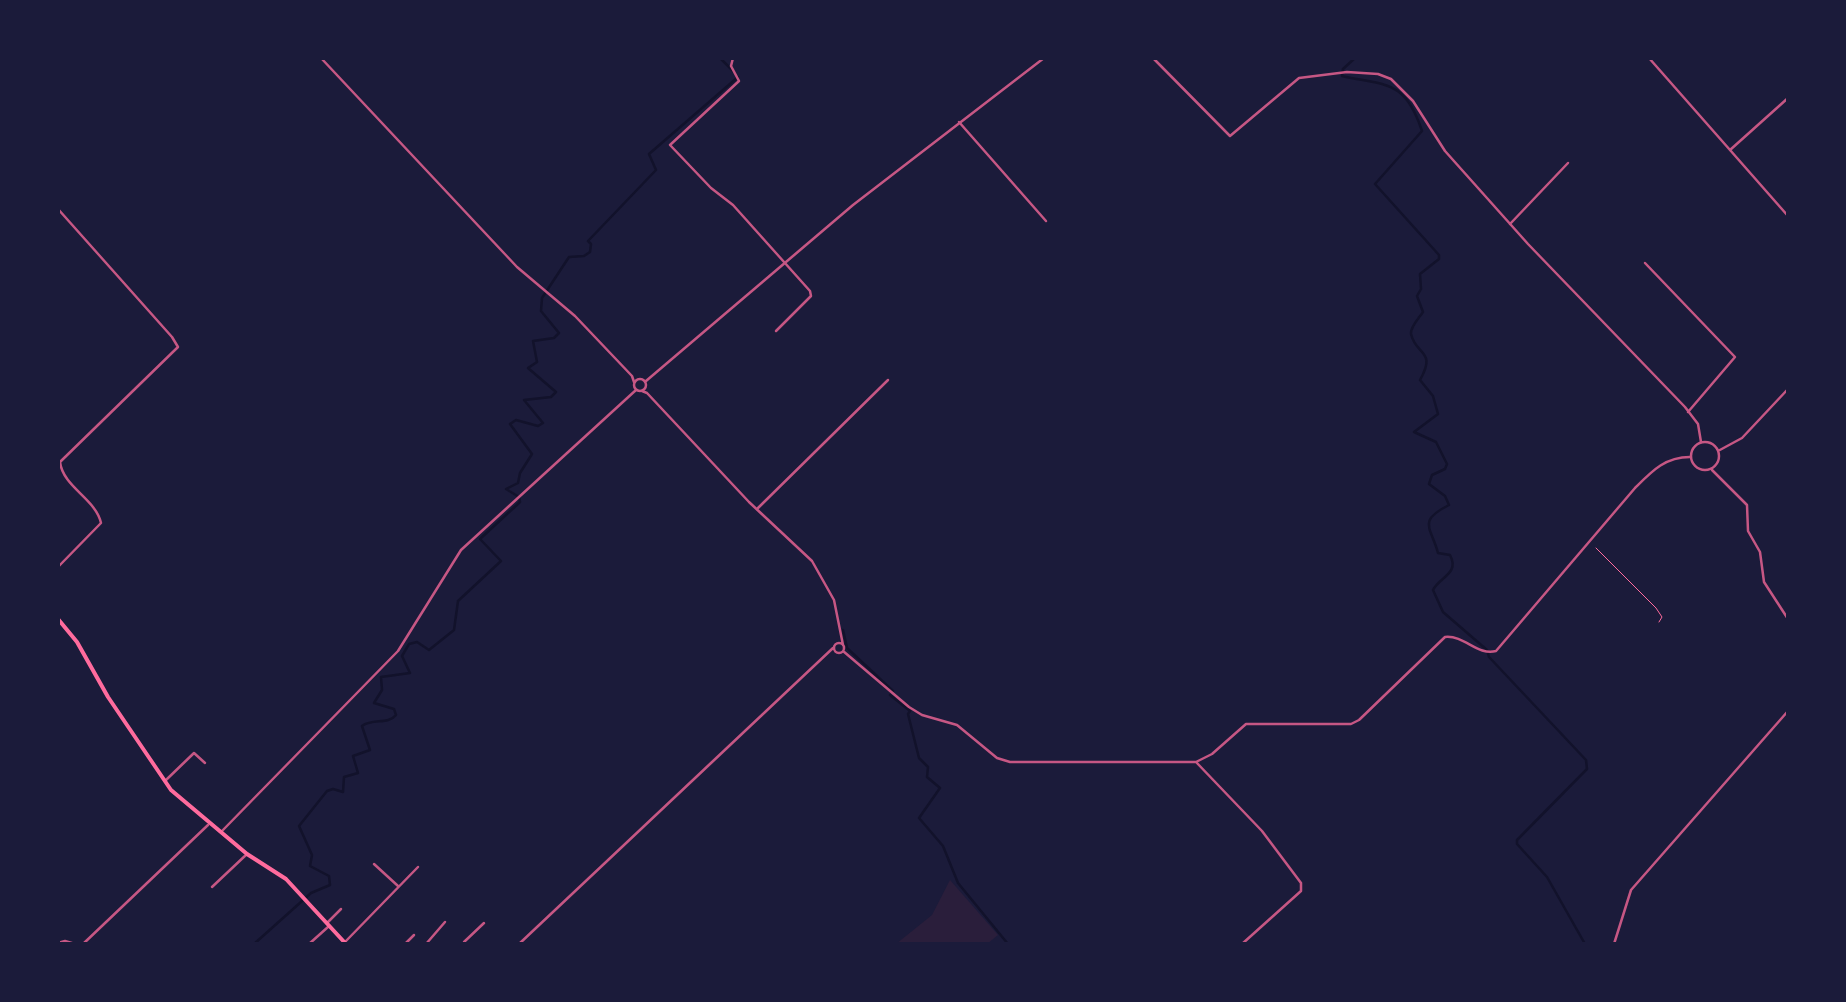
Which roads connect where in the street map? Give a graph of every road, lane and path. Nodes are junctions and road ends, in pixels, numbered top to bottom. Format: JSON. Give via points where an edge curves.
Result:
{"nodes":[{"id":1,"x":321,"y":58,"type":"edge"},
{"id":2,"x":733,"y":58,"type":"edge"},
{"id":3,"x":1044,"y":58,"type":"edge"},
{"id":4,"x":1153,"y":58,"type":"edge"},
{"id":5,"x":1648,"y":58,"type":"edge"},
{"id":6,"x":1660,"y":58,"type":"edge"},
{"id":7,"x":1652,"y":64,"type":"junction"},
{"id":8,"x":1788,"y":98,"type":"edge"},
{"id":9,"x":959,"y":122,"type":"junction"},
{"id":10,"x":1730,"y":150,"type":"junction"},
{"id":11,"x":1568,"y":163,"type":"dead end"},
{"id":12,"x":58,"y":209,"type":"edge"},
{"id":13,"x":1788,"y":216,"type":"edge"},
{"id":14,"x":1046,"y":220,"type":"dead end"},
{"id":15,"x":1510,"y":224,"type":"junction"},
{"id":16,"x":786,"y":262,"type":"junction"},
{"id":17,"x":1645,"y":262,"type":"dead end"},
{"id":18,"x":776,"y":331,"type":"dead end"},
{"id":19,"x":632,"y":376,"type":"junction"},
{"id":20,"x":639,"y":378,"type":"junction"},
{"id":21,"x":888,"y":380,"type":"dead end"},
{"id":22,"x":634,"y":382,"type":"junction"},
{"id":23,"x":646,"y":388,"type":"junction"},
{"id":24,"x":1788,"y":389,"type":"edge"},
{"id":25,"x":636,"y":390,"type":"junction"},
{"id":26,"x":1688,"y":412,"type":"junction"},
{"id":27,"x":1701,"y":442,"type":"junction"},
{"id":28,"x":1718,"y":451,"type":"junction"},
{"id":29,"x":1690,"y":456,"type":"junction"},
{"id":30,"x":1712,"y":470,"type":"junction"},
{"id":31,"x":757,"y":509,"type":"junction"},
{"id":32,"x":1588,"y":541,"type":"junction"},
{"id":33,"x":58,"y":567,"type":"edge"},
{"id":34,"x":58,"y":619,"type":"edge"},
{"id":35,"x":1788,"y":619,"type":"edge"},
{"id":36,"x":1659,"y":622,"type":"dead end"},
{"id":37,"x":839,"y":638,"type":"junction"},
{"id":38,"x":835,"y":650,"type":"junction"},
{"id":39,"x":1788,"y":711,"type":"edge"},
{"id":40,"x":1196,"y":762,"type":"junction"},
{"id":41,"x":205,"y":763,"type":"dead end"},
{"id":42,"x":165,"y":782,"type":"junction"},
{"id":43,"x":209,"y":824,"type":"junction"},
{"id":44,"x":220,"y":833,"type":"junction"},
{"id":45,"x":246,"y":854,"type":"junction"},
{"id":46,"x":374,"y":864,"type":"dead end"},
{"id":47,"x":418,"y":867,"type":"dead end"},
{"id":48,"x":400,"y":886,"type":"junction"},
{"id":49,"x":212,"y":887,"type":"dead end"},
{"id":50,"x":341,"y":909,"type":"dead end"},
{"id":51,"x":445,"y":922,"type":"dead end"},
{"id":52,"x":484,"y":923,"type":"dead end"},
{"id":53,"x":328,"y":925,"type":"junction"},
{"id":54,"x":414,"y":935,"type":"dead end"},
{"id":55,"x":58,"y":942,"type":"edge"},
{"id":56,"x":75,"y":944,"type":"edge"},
{"id":57,"x":83,"y":944,"type":"edge"},
{"id":58,"x":309,"y":944,"type":"edge"},
{"id":59,"x":345,"y":944,"type":"edge"},
{"id":60,"x":405,"y":944,"type":"edge"},
{"id":61,"x":426,"y":944,"type":"edge"},
{"id":62,"x":466,"y":944,"type":"edge"},
{"id":63,"x":519,"y":944,"type":"edge"},
{"id":64,"x":1242,"y":944,"type":"edge"},
{"id":65,"x":1614,"y":944,"type":"edge"}],
"edges":[{"from":1,"to":19,"type":"street"},
{"from":2,"to":16,"type":"street","via":[[739,81],[670,145]]},
{"from":3,"to":9,"type":"street"},
{"from":4,"to":15,"type":"street","via":[[1230,136],[1293,80],[1378,74],[1413,100],[1434,136]]},
{"from":5,"to":7,"type":"street"},
{"from":6,"to":7,"type":"street"},
{"from":7,"to":10,"type":"street"},
{"from":8,"to":10,"type":"street"},
{"from":9,"to":14,"type":"street"},
{"from":9,"to":16,"type":"street"},
{"from":10,"to":13,"type":"street"},
{"from":11,"to":15,"type":"street"},
{"from":12,"to":33,"type":"street","via":[[178,348],[60,462],[101,523]]},
{"from":15,"to":26,"type":"street"},
{"from":16,"to":18,"type":"street","via":[[810,296]]},
{"from":16,"to":23,"type":"street"},
{"from":17,"to":26,"type":"street","via":[[1735,358]]},
{"from":19,"to":20,"type":"street"},
{"from":19,"to":22,"type":"street"},
{"from":20,"to":22,"type":"street"},
{"from":20,"to":23,"type":"street"},
{"from":21,"to":31,"type":"street"},
{"from":22,"to":25,"type":"street"},
{"from":23,"to":25,"type":"street"},
{"from":23,"to":31,"type":"street"},
{"from":24,"to":28,"type":"street","via":[[1742,438]]},
{"from":25,"to":44,"type":"street","via":[[454,559],[398,651]]},
{"from":26,"to":27,"type":"street"},
{"from":27,"to":28,"type":"street"},
{"from":27,"to":29,"type":"street"},
{"from":28,"to":30,"type":"street"},
{"from":29,"to":30,"type":"street","via":[[1700,470]]},
{"from":29,"to":32,"type":"street","via":[[1655,468]]},
{"from":30,"to":35,"type":"street","via":[[1747,505],[1764,582]]},
{"from":31,"to":37,"type":"street","via":[[824,577]]},
{"from":32,"to":36,"type":"path","via":[[1660,613]]},
{"from":32,"to":40,"type":"street","via":[[1488,652],[1445,637],[1359,720],[1246,724]]},
{"from":34,"to":42,"type":"main road"},
{"from":37,"to":38,"type":"street"},
{"from":37,"to":38,"type":"street","via":[[842,645]]},
{"from":38,"to":40,"type":"street","via":[[909,708],[957,725],[1010,762]]},
{"from":38,"to":63,"type":"street"},
{"from":39,"to":65,"type":"street","via":[[1631,890]]},
{"from":40,"to":64,"type":"street","via":[[1301,883]]},
{"from":41,"to":42,"type":"street","via":[[194,753]]},
{"from":42,"to":43,"type":"main road"},
{"from":43,"to":44,"type":"main road"},
{"from":43,"to":57,"type":"street"},
{"from":44,"to":45,"type":"main road"},
{"from":45,"to":49,"type":"street"},
{"from":45,"to":53,"type":"main road","via":[[279,874]]},
{"from":46,"to":48,"type":"street"},
{"from":47,"to":48,"type":"street"},
{"from":48,"to":59,"type":"street"},
{"from":50,"to":53,"type":"street"},
{"from":51,"to":61,"type":"street"},
{"from":52,"to":62,"type":"street"},
{"from":53,"to":58,"type":"street"},
{"from":53,"to":59,"type":"main road"},
{"from":54,"to":60,"type":"street"},
{"from":55,"to":56,"type":"street"}]}
